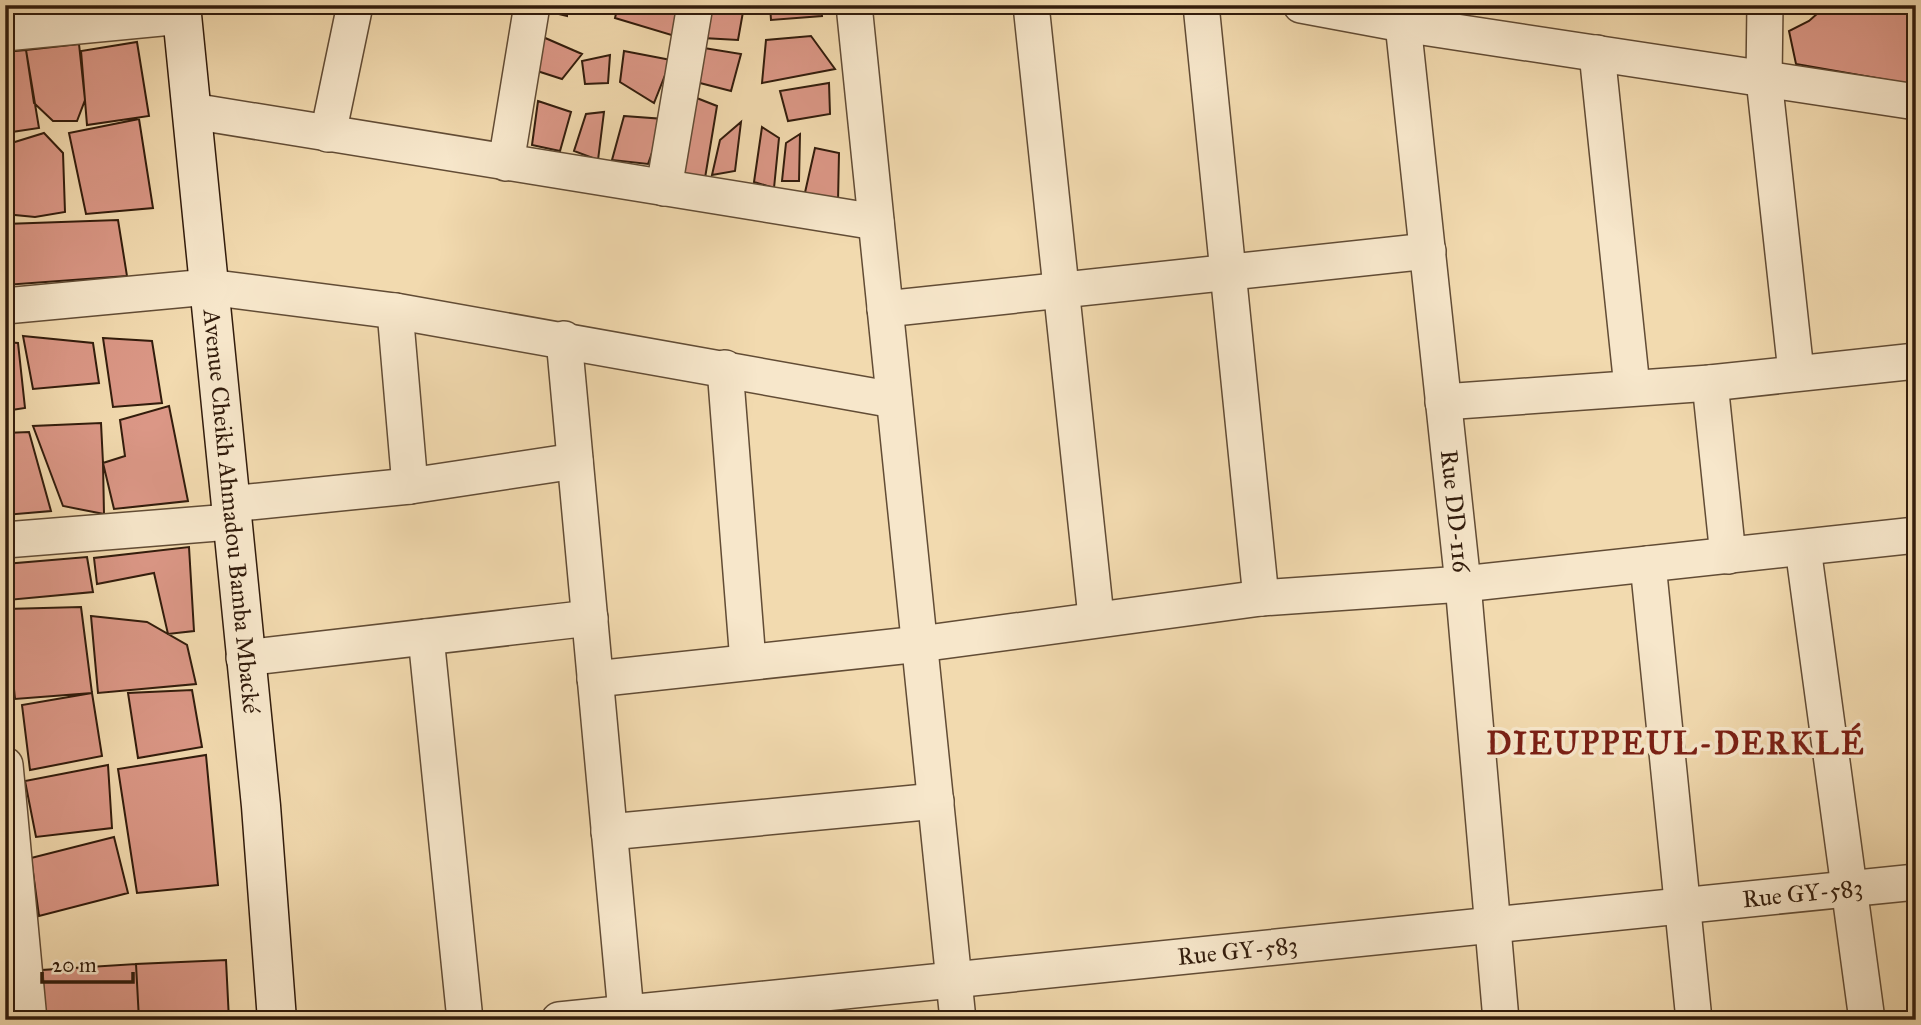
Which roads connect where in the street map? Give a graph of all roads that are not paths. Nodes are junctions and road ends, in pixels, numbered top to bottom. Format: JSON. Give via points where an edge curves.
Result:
{"nodes":[{"id":1,"x":355,"y":5,"type":"edge"},
{"id":2,"x":532,"y":5,"type":"edge"},
{"id":3,"x":695,"y":5,"type":"edge"},
{"id":4,"x":854,"y":5,"type":"edge"},
{"id":5,"x":1031,"y":5,"type":"edge"},
{"id":6,"x":1201,"y":5,"type":"edge"},
{"id":7,"x":1301,"y":5,"type":"edge"},
{"id":8,"x":1765,"y":5,"type":"edge"},
{"id":9,"x":182,"y":11,"type":"edge"},
{"id":10,"x":1402,"y":15,"type":"edge"},
{"id":11,"x":5,"y":33,"type":"edge"},
{"id":12,"x":1597,"y":53,"type":"junction"},
{"id":13,"x":1764,"y":79,"type":"junction"},
{"id":14,"x":1916,"y":102,"type":"edge"},
{"id":15,"x":192,"y":111,"type":"junction"},
{"id":16,"x":328,"y":134,"type":"junction"},
{"id":17,"x":506,"y":163,"type":"junction"},
{"id":18,"x":664,"y":188,"type":"junction"},
{"id":19,"x":876,"y":222,"type":"junction"},
{"id":20,"x":1428,"y":251,"type":"junction"},
{"id":21,"x":1229,"y":273,"type":"junction"},
{"id":22,"x":208,"y":287,"type":"junction"},
{"id":23,"x":1059,"y":291,"type":"junction"},
{"id":24,"x":5,"y":306,"type":"edge"},
{"id":25,"x":885,"y":309,"type":"junction"},
{"id":26,"x":395,"y":311,"type":"junction"},
{"id":27,"x":564,"y":339,"type":"junction"},
{"id":28,"x":1916,"y":362,"type":"edge"},
{"id":29,"x":724,"y":368,"type":"junction"},
{"id":30,"x":1796,"y":372,"type":"junction"},
{"id":31,"x":1710,"y":383,"type":"junction"},
{"id":32,"x":1632,"y":387,"type":"junction"},
{"id":33,"x":894,"y":400,"type":"junction"},
{"id":34,"x":1443,"y":402,"type":"junction"},
{"id":35,"x":575,"y":461,"type":"junction"},
{"id":36,"x":410,"y":486,"type":"junction"},
{"id":37,"x":230,"y":513,"type":"junction"},
{"id":38,"x":1916,"y":535,"type":"edge"},
{"id":39,"x":5,"y":541,"type":"edge"},
{"id":40,"x":1803,"y":548,"type":"junction"},
{"id":41,"x":1728,"y":556,"type":"junction"},
{"id":42,"x":1648,"y":564,"type":"junction"},
{"id":43,"x":1463,"y":584,"type":"junction"},
{"id":44,"x":1261,"y":598,"type":"junction"},
{"id":45,"x":1096,"y":617,"type":"junction"},
{"id":46,"x":590,"y":618,"type":"junction"},
{"id":47,"x":426,"y":637,"type":"junction"},
{"id":48,"x":920,"y":644,"type":"junction"},
{"id":49,"x":244,"y":657,"type":"junction"},
{"id":50,"x":748,"y":662,"type":"junction"},
{"id":51,"x":595,"y":679,"type":"junction"},
{"id":52,"x":5,"y":765,"type":"edge"},
{"id":53,"x":936,"y":801,"type":"junction"},
{"id":54,"x":609,"y":832,"type":"junction"},
{"id":55,"x":1916,"y":882,"type":"edge"},
{"id":56,"x":1852,"y":890,"type":"junction"},
{"id":57,"x":1685,"y":904,"type":"junction"},
{"id":58,"x":1493,"y":923,"type":"junction"},
{"id":59,"x":954,"y":978,"type":"junction"},
{"id":60,"x":765,"y":1009,"type":"edge"},
{"id":61,"x":626,"y":1013,"type":"junction"},
{"id":62,"x":29,"y":1020,"type":"edge"},
{"id":63,"x":278,"y":1020,"type":"edge"},
{"id":64,"x":465,"y":1020,"type":"edge"},
{"id":65,"x":559,"y":1020,"type":"edge"},
{"id":66,"x":958,"y":1020,"type":"edge"},
{"id":67,"x":1501,"y":1020,"type":"edge"},
{"id":68,"x":1694,"y":1020,"type":"edge"},
{"id":69,"x":1867,"y":1020,"type":"edge"}],
"edges":[{"from":1,"to":16,"type":"street"},
{"from":2,"to":17,"type":"street"},
{"from":3,"to":18,"type":"street"},
{"from":4,"to":19,"type":"street"},
{"from":5,"to":23,"type":"street"},
{"from":6,"to":21,"type":"street"},
{"from":7,"to":10,"type":"street"},
{"from":8,"to":13,"type":"street"},
{"from":9,"to":11,"type":"street"},
{"from":9,"to":15,"type":"street","name":"Avenue Cheikh Ahmadou Bamba Mbacké"},
{"from":10,"to":12,"type":"street"},
{"from":10,"to":20,"type":"street","name":"Rue DD-116"},
{"from":12,"to":13,"type":"street"},
{"from":12,"to":32,"type":"street"},
{"from":13,"to":14,"type":"street"},
{"from":13,"to":30,"type":"street"},
{"from":15,"to":16,"type":"street"},
{"from":15,"to":22,"type":"street","name":"Avenue Cheikh Ahmadou Bamba Mbacké"},
{"from":16,"to":17,"type":"street"},
{"from":17,"to":18,"type":"street"},
{"from":18,"to":19,"type":"street"},
{"from":19,"to":25,"type":"street"},
{"from":20,"to":21,"type":"street"},
{"from":20,"to":34,"type":"street","name":"Rue DD-116"},
{"from":21,"to":23,"type":"street"},
{"from":21,"to":44,"type":"street"},
{"from":22,"to":24,"type":"street"},
{"from":22,"to":26,"type":"street"},
{"from":22,"to":37,"type":"street","name":"Avenue Cheikh Ahmadou Bamba Mbacké"},
{"from":23,"to":25,"type":"street"},
{"from":23,"to":45,"type":"street"},
{"from":25,"to":33,"type":"street"},
{"from":26,"to":27,"type":"street"},
{"from":26,"to":36,"type":"street"},
{"from":27,"to":29,"type":"street"},
{"from":27,"to":35,"type":"street"},
{"from":28,"to":30,"type":"street"},
{"from":29,"to":33,"type":"street"},
{"from":29,"to":50,"type":"street"},
{"from":30,"to":31,"type":"street"},
{"from":31,"to":32,"type":"street"},
{"from":31,"to":41,"type":"street"},
{"from":32,"to":34,"type":"street"},
{"from":33,"to":48,"type":"street"},
{"from":34,"to":43,"type":"street","name":"Rue DD-116"},
{"from":35,"to":36,"type":"street"},
{"from":35,"to":46,"type":"street"},
{"from":36,"to":37,"type":"street"},
{"from":37,"to":39,"type":"street"},
{"from":37,"to":49,"type":"street","name":"Avenue Cheikh Ahmadou Bamba Mbacké"},
{"from":38,"to":40,"type":"street"},
{"from":40,"to":41,"type":"street"},
{"from":40,"to":56,"type":"street"},
{"from":41,"to":42,"type":"street"},
{"from":42,"to":43,"type":"street"},
{"from":42,"to":57,"type":"street"},
{"from":43,"to":44,"type":"street"},
{"from":43,"to":58,"type":"street","name":"Rue DD-116"},
{"from":44,"to":45,"type":"street"},
{"from":45,"to":48,"type":"street"},
{"from":46,"to":47,"type":"street"},
{"from":46,"to":51,"type":"street"},
{"from":47,"to":49,"type":"street"},
{"from":47,"to":64,"type":"street"},
{"from":48,"to":50,"type":"street"},
{"from":48,"to":53,"type":"street"},
{"from":49,"to":63,"type":"street","name":"Avenue Cheikh Ahmadou Bamba Mbacké"},
{"from":50,"to":51,"type":"street"},
{"from":51,"to":54,"type":"street"},
{"from":52,"to":62,"type":"street"},
{"from":53,"to":54,"type":"street"},
{"from":53,"to":59,"type":"street"},
{"from":54,"to":61,"type":"street"},
{"from":55,"to":56,"type":"street","name":"Rue GY-583"},
{"from":56,"to":57,"type":"street","name":"Rue GY-583"},
{"from":56,"to":69,"type":"street"},
{"from":57,"to":58,"type":"street","name":"Rue GY-583"},
{"from":57,"to":68,"type":"street"},
{"from":58,"to":59,"type":"street","name":"Rue GY-583"},
{"from":58,"to":67,"type":"street","name":"Rue DD-116"},
{"from":59,"to":60,"type":"street","name":"Rue GY-583"},
{"from":59,"to":66,"type":"street"},
{"from":60,"to":61,"type":"street","name":"Rue GY-583"},
{"from":61,"to":65,"type":"street","name":"Rue GY-583"}]}
